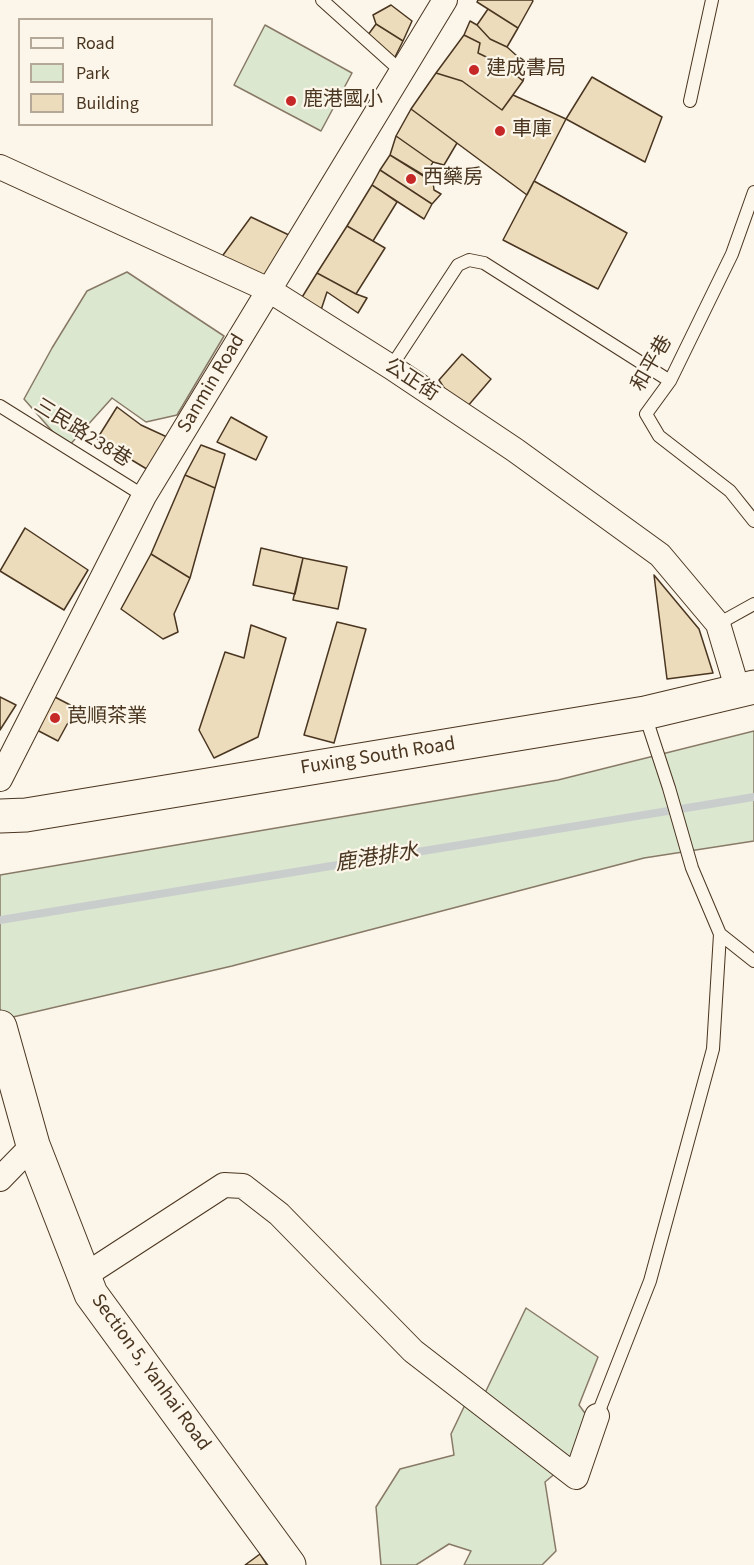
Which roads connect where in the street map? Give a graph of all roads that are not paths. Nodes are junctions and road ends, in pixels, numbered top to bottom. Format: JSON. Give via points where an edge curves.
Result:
{"nodes":[{"id":1,"x":322,"y":0,"type":"edge"},
{"id":2,"x":445,"y":0,"type":"edge"},
{"id":3,"x":712,"y":0,"type":"edge"},
{"id":4,"x":402,"y":72,"type":"junction"},
{"id":5,"x":690,"y":101,"type":"dead end"},
{"id":6,"x":0,"y":167,"type":"edge"},
{"id":7,"x":754,"y":192,"type":"edge"},
{"id":8,"x":269,"y":290,"type":"junction"},
{"id":9,"x":392,"y":367,"type":"junction"},
{"id":10,"x":670,"y":381,"type":"junction"},
{"id":11,"x":0,"y":406,"type":"edge"},
{"id":12,"x":144,"y":496,"type":"junction"},
{"id":13,"x":754,"y":521,"type":"edge"},
{"id":14,"x":754,"y":604,"type":"edge"},
{"id":15,"x":718,"y":624,"type":"junction"},
{"id":16,"x":746,"y":689,"type":"edge"},
{"id":17,"x":645,"y":713,"type":"junction"},
{"id":18,"x":0,"y":779,"type":"edge"},
{"id":19,"x":0,"y":816,"type":"edge"},
{"id":20,"x":720,"y":934,"type":"junction"},
{"id":21,"x":754,"y":961,"type":"edge"},
{"id":22,"x":0,"y":1027,"type":"edge"},
{"id":23,"x":33,"y":1145,"type":"junction"},
{"id":24,"x":0,"y":1179,"type":"edge"},
{"id":25,"x":84,"y":1276,"type":"junction"},
{"id":26,"x":597,"y":1416,"type":"joint"},
{"id":27,"x":289,"y":1565,"type":"edge"}],
"edges":[{"from":1,"to":4,"type":"lane"},
{"from":2,"to":4,"type":"street","name":"Sanmin Road"},
{"from":3,"to":5,"type":"lane"},
{"from":4,"to":8,"type":"street","name":"Sanmin Road"},
{"from":6,"to":8,"type":"street","name":"公正街"},
{"from":7,"to":10,"type":"lane","name":"和平巷","via":[[732,254]]},
{"from":8,"to":9,"type":"street","name":"公正街"},
{"from":8,"to":12,"type":"street","name":"Sanmin Road"},
{"from":9,"to":10,"type":"lane","via":[[458,265],[469,260],[484,263]]},
{"from":9,"to":15,"type":"street","name":"公正街","via":[[660,555]]},
{"from":10,"to":13,"type":"lane","name":"和平巷","via":[[646,414],[659,436],[730,491]]},
{"from":11,"to":12,"type":"lane","name":"三民路238巷"},
{"from":12,"to":18,"type":"street","name":"Sanmin Road"},
{"from":14,"to":15,"type":"lane"},
{"from":15,"to":16,"type":"street","name":"公正街"},
{"from":16,"to":17,"type":"street","name":"Fuxing South Road"},
{"from":17,"to":19,"type":"street","name":"Fuxing South Road","via":[[26,815]]},
{"from":17,"to":20,"type":"lane","via":[[692,867]]},
{"from":20,"to":21,"type":"lane"},
{"from":20,"to":26,"type":"lane","via":[[713,1049],[650,1281]]},
{"from":22,"to":23,"type":"street","name":"Section 5, Yanhai Road"},
{"from":23,"to":24,"type":"street"},
{"from":23,"to":25,"type":"street","name":"Section 5, Yanhai Road"},
{"from":25,"to":26,"type":"street","via":[[224,1185],[243,1186],[279,1214],[413,1352],[576,1477]]},
{"from":25,"to":27,"type":"street","name":"Section 5, Yanhai Road","via":[[91,1294]]}]}
